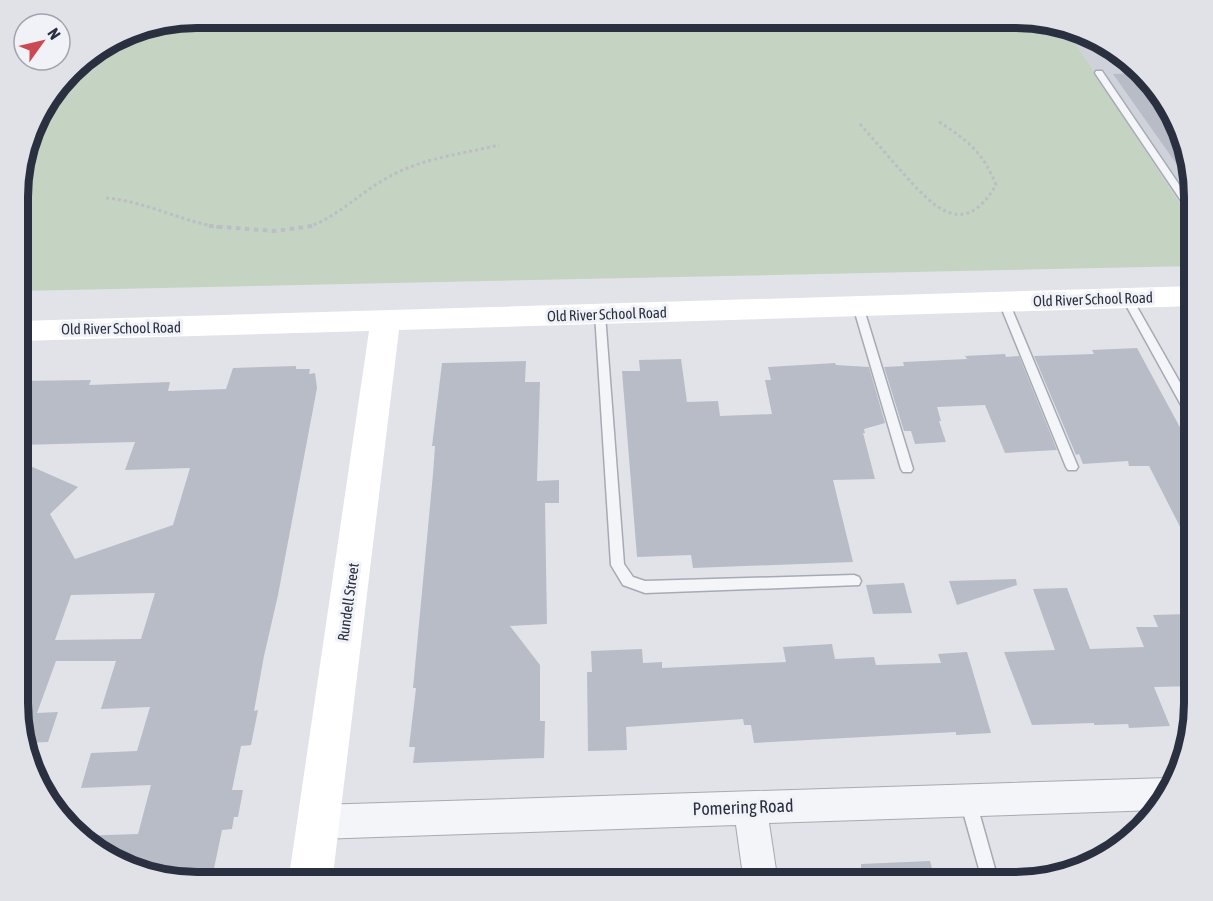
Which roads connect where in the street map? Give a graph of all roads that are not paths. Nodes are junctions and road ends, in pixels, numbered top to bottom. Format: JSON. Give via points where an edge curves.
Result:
{"nodes":[{"id":1,"x":1099,"y":73,"type":"dead end"},
{"id":2,"x":1184,"y":199,"type":"edge"},
{"id":3,"x":1184,"y":296,"type":"edge"},
{"id":4,"x":1127,"y":298,"type":"junction"},
{"id":5,"x":1004,"y":302,"type":"junction"},
{"id":6,"x":858,"y":306,"type":"junction"},
{"id":7,"x":600,"y":314,"type":"junction"},
{"id":8,"x":385,"y":321,"type":"junction"},
{"id":9,"x":28,"y":331,"type":"edge"},
{"id":10,"x":1184,"y":400,"type":"edge"},
{"id":11,"x":1072,"y":467,"type":"dead end"},
{"id":12,"x":907,"y":469,"type":"dead end"},
{"id":13,"x":854,"y":581,"type":"dead end"},
{"id":14,"x":1158,"y":794,"type":"edge"},
{"id":15,"x":968,"y":800,"type":"junction"},
{"id":16,"x":750,"y":807,"type":"junction"},
{"id":17,"x":318,"y":822,"type":"junction"},
{"id":18,"x":311,"y":872,"type":"edge"},
{"id":19,"x":759,"y":872,"type":"edge"},
{"id":20,"x":988,"y":872,"type":"edge"}],
"edges":[{"from":1,"to":2,"type":"lane"},
{"from":3,"to":4,"type":"main road","name":"Old River School Road"},
{"from":4,"to":5,"type":"main road","name":"Old River School Road"},
{"from":4,"to":10,"type":"lane"},
{"from":5,"to":6,"type":"main road","name":"Old River School Road"},
{"from":5,"to":11,"type":"lane"},
{"from":6,"to":7,"type":"main road","name":"Old River School Road"},
{"from":6,"to":12,"type":"lane"},
{"from":7,"to":8,"type":"main road","name":"Old River School Road"},
{"from":7,"to":13,"type":"lane","via":[[618,565],[628,581],[645,587]]},
{"from":8,"to":9,"type":"main road","name":"Old River School Road"},
{"from":8,"to":17,"type":"main road","name":"Rundell Street"},
{"from":14,"to":15,"type":"street","name":"Pomering Road"},
{"from":15,"to":16,"type":"street","name":"Pomering Road"},
{"from":15,"to":20,"type":"lane"},
{"from":16,"to":17,"type":"street","name":"Pomering Road"},
{"from":16,"to":19,"type":"street"},
{"from":17,"to":18,"type":"main road","name":"Rundell Street"}]}
